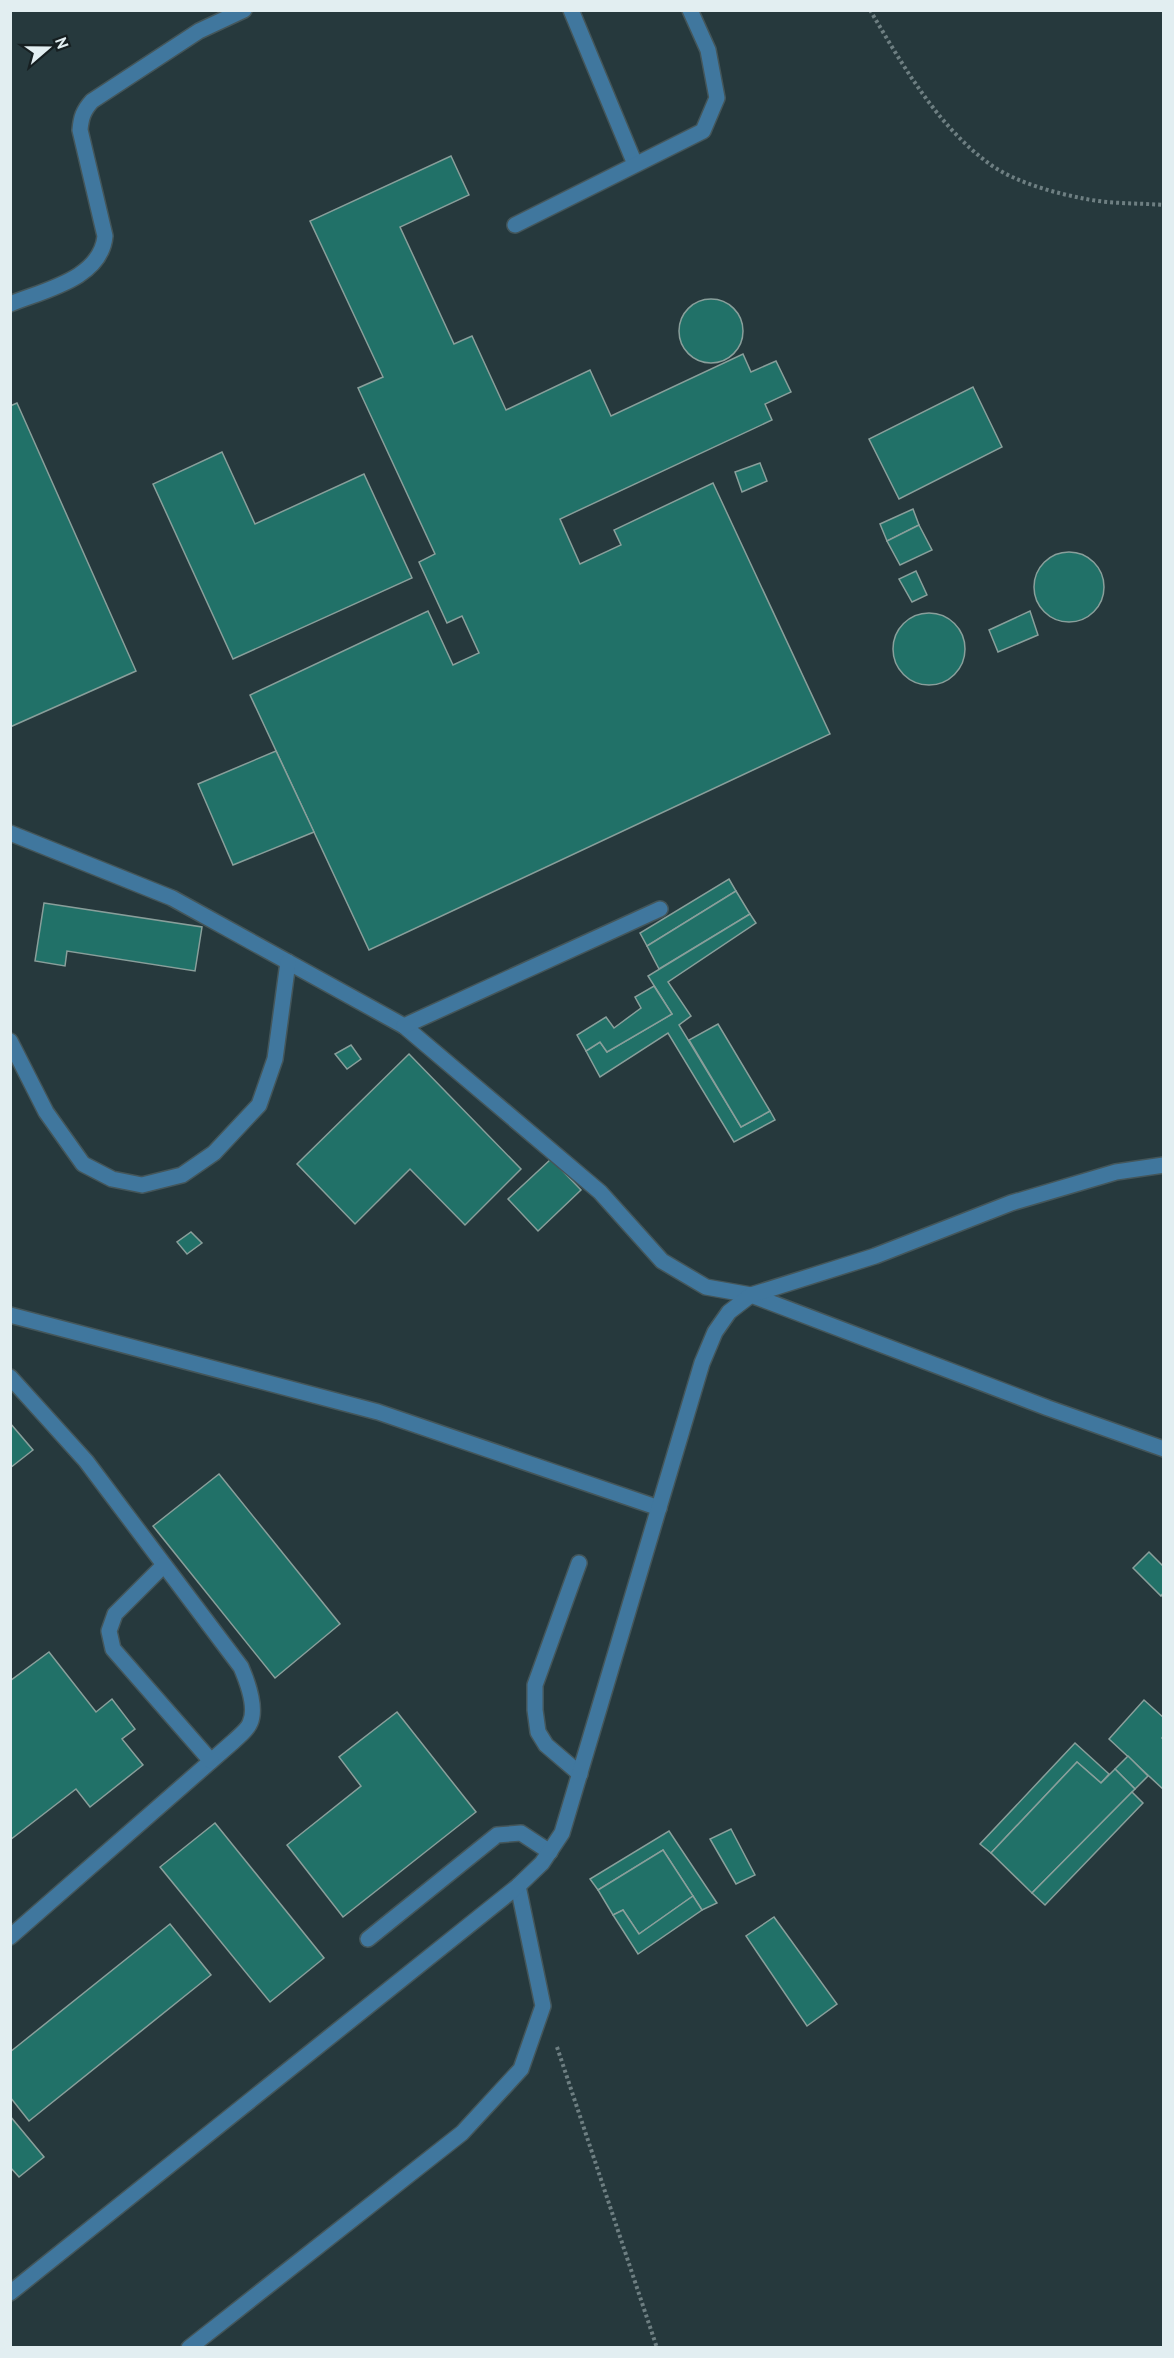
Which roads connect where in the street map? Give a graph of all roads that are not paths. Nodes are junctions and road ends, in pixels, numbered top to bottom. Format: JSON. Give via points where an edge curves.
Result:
{"nodes":[{"id":1,"x":244,"y":10,"type":"edge"},
{"id":2,"x":571,"y":10,"type":"edge"},
{"id":3,"x":690,"y":10,"type":"edge"},
{"id":4,"x":635,"y":164,"type":"junction"},
{"id":5,"x":515,"y":225,"type":"dead end"},
{"id":6,"x":10,"y":304,"type":"edge"},
{"id":7,"x":10,"y":833,"type":"edge"},
{"id":8,"x":660,"y":909,"type":"dead end"},
{"id":9,"x":288,"y":962,"type":"junction"},
{"id":10,"x":405,"y":1026,"type":"junction"},
{"id":11,"x":10,"y":1041,"type":"edge"},
{"id":12,"x":1164,"y":1165,"type":"edge"},
{"id":13,"x":751,"y":1295,"type":"junction"},
{"id":14,"x":10,"y":1316,"type":"edge"},
{"id":15,"x":10,"y":1377,"type":"edge"},
{"id":16,"x":1164,"y":1449,"type":"edge"},
{"id":17,"x":659,"y":1508,"type":"junction"},
{"id":18,"x":579,"y":1563,"type":"dead end"},
{"id":19,"x":164,"y":1565,"type":"junction"},
{"id":20,"x":211,"y":1761,"type":"junction"},
{"id":21,"x":580,"y":1774,"type":"junction"},
{"id":22,"x":550,"y":1852,"type":"junction"},
{"id":23,"x":518,"y":1886,"type":"junction"},
{"id":24,"x":10,"y":1937,"type":"edge"},
{"id":25,"x":368,"y":1939,"type":"dead end"},
{"id":26,"x":10,"y":2293,"type":"edge"},
{"id":27,"x":189,"y":2348,"type":"edge"}],
"edges":[{"from":1,"to":6,"type":"street","via":[[199,32],[86,108],[80,130],[105,236],[104,249],[80,275]]},
{"from":2,"to":4,"type":"street"},
{"from":3,"to":4,"type":"street","via":[[708,50],[717,98],[703,131]]},
{"from":4,"to":5,"type":"street"},
{"from":7,"to":9,"type":"street","via":[[172,898]]},
{"from":8,"to":10,"type":"street"},
{"from":9,"to":10,"type":"street"},
{"from":9,"to":11,"type":"street","via":[[275,1059],[259,1105],[214,1153],[182,1175],[142,1185],[112,1179],[83,1164],[46,1112]]},
{"from":10,"to":13,"type":"street","via":[[600,1192],[662,1261],[706,1287]]},
{"from":12,"to":13,"type":"street","via":[[1116,1172],[1011,1203],[875,1256]]},
{"from":13,"to":16,"type":"street"},
{"from":13,"to":17,"type":"street","via":[[729,1312],[715,1332]]},
{"from":14,"to":17,"type":"street","via":[[378,1412]]},
{"from":15,"to":19,"type":"street","via":[[86,1461]]},
{"from":17,"to":21,"type":"street"},
{"from":18,"to":21,"type":"street","via":[[535,1685],[535,1710],[538,1732],[546,1745]]},
{"from":19,"to":20,"type":"street","via":[[241,1667],[248,1684],[252,1702],[250,1723]]},
{"from":19,"to":20,"type":"street","via":[[115,1614],[109,1631],[112,1649]]},
{"from":20,"to":24,"type":"street"},
{"from":21,"to":22,"type":"street","via":[[562,1833]]},
{"from":22,"to":23,"type":"street"},
{"from":22,"to":25,"type":"street","via":[[521,1833],[497,1834]]},
{"from":23,"to":26,"type":"street"},
{"from":23,"to":27,"type":"street","via":[[543,2006],[520,2069],[462,2133]]}]}
